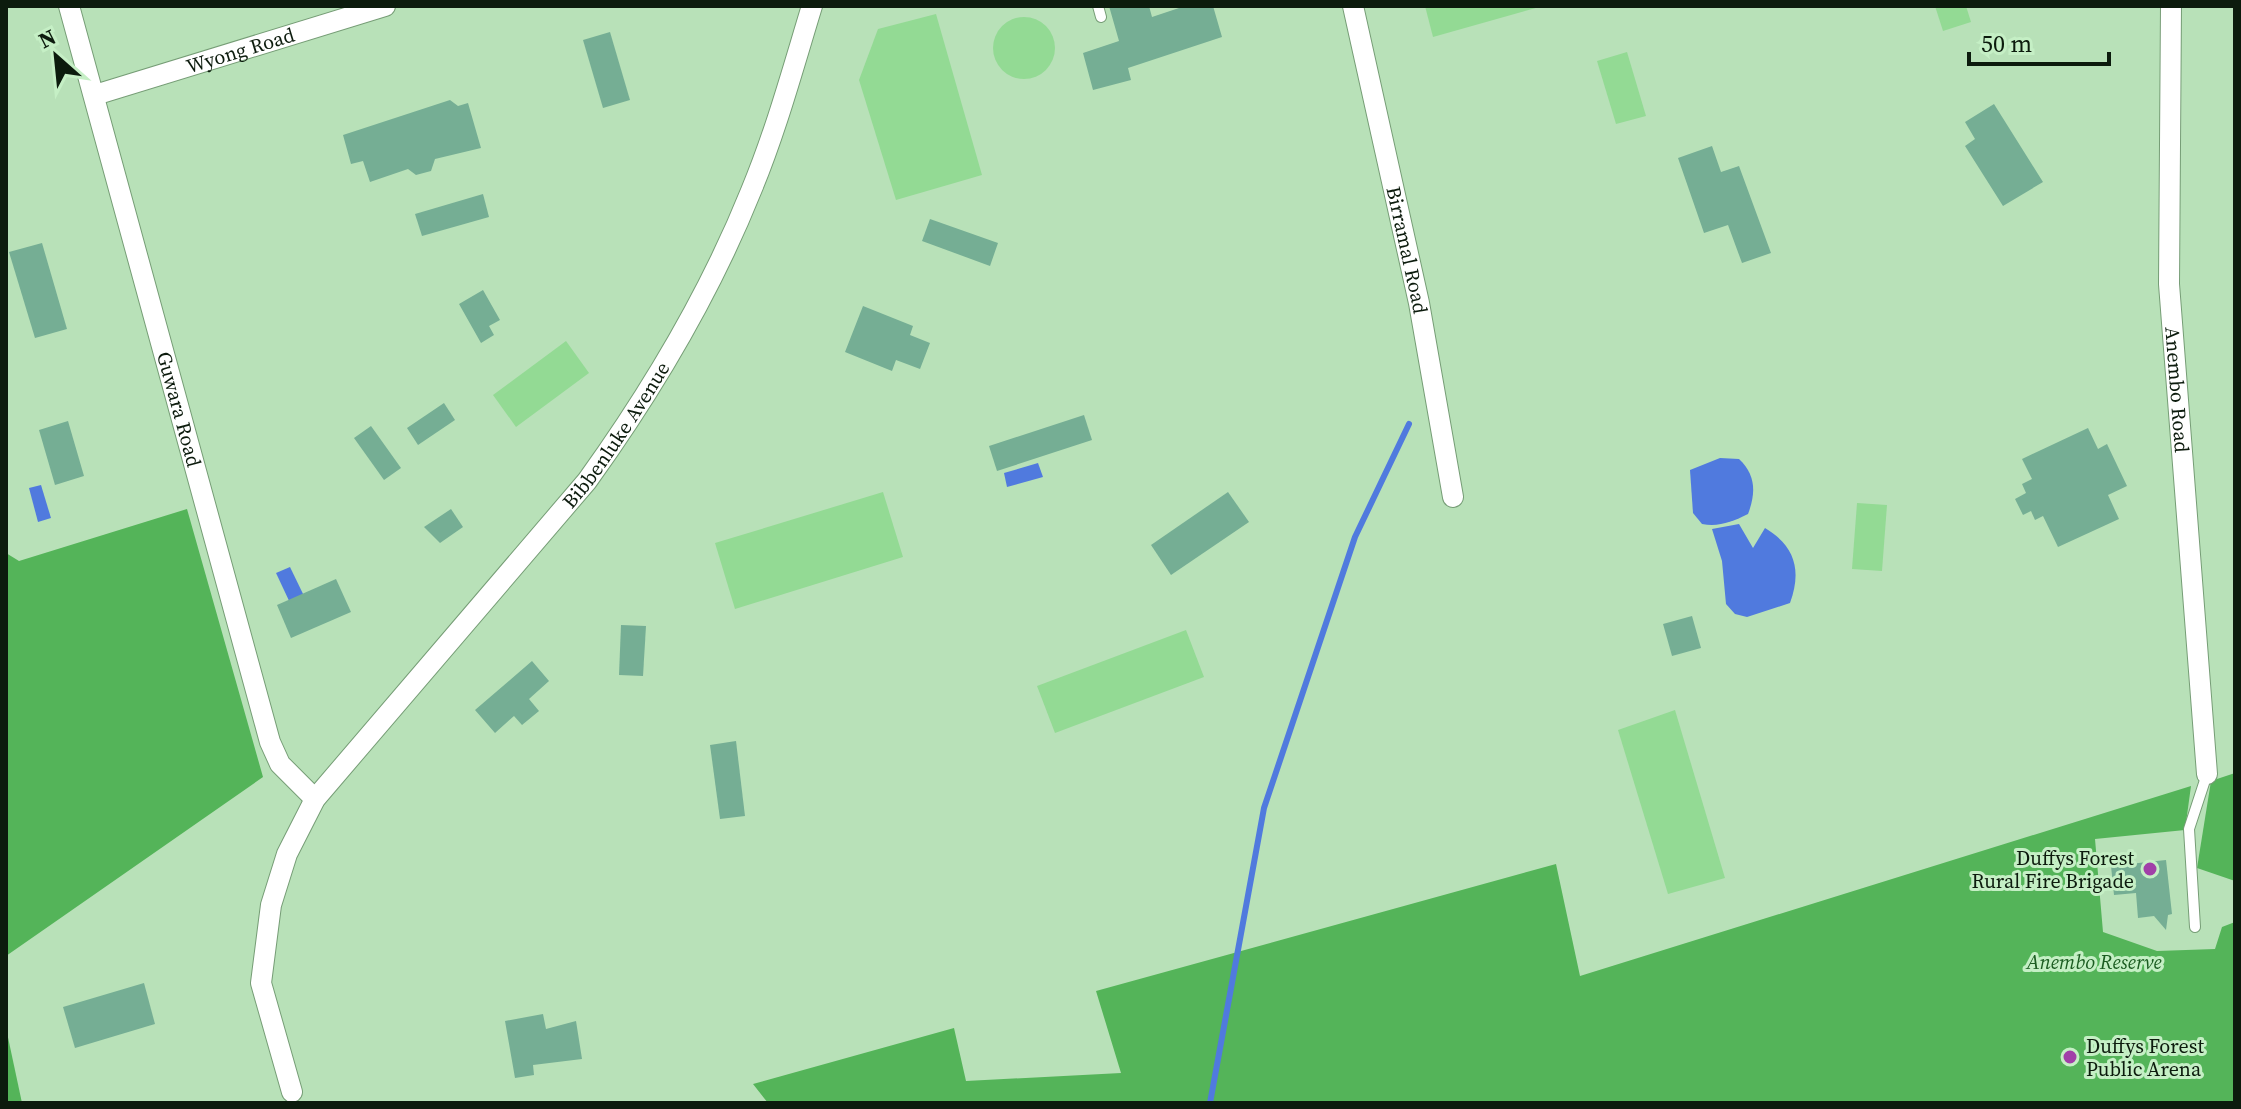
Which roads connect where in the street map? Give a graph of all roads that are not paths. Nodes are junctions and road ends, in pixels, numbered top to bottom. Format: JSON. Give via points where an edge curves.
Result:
{"nodes":[{"id":1,"x":69,"y":6,"type":"edge"},
{"id":2,"x":385,"y":6,"type":"edge"},
{"id":3,"x":812,"y":6,"type":"edge"},
{"id":4,"x":1353,"y":6,"type":"edge"},
{"id":5,"x":2171,"y":6,"type":"edge"},
{"id":6,"x":95,"y":95,"type":"junction"},
{"id":7,"x":1453,"y":497,"type":"dead end"},
{"id":8,"x":2207,"y":774,"type":"joint"},
{"id":9,"x":315,"y":799,"type":"junction"},
{"id":10,"x":2195,"y":927,"type":"dead end"},
{"id":11,"x":292,"y":1092,"type":"dead end"}],
"edges":[{"from":1,"to":6,"type":"street","name":"Guwara Road"},
{"from":2,"to":6,"type":"street","name":"Wyong Road"},
{"from":3,"to":9,"type":"street","name":"Bibbenluke Avenue","via":[[741,215],[626,427],[587,481]]},
{"from":4,"to":7,"type":"street","name":"Birramal Road","via":[[1419,303]]},
{"from":5,"to":8,"type":"street","name":"Anembo Road","via":[[2169,284]]},
{"from":6,"to":9,"type":"street","name":"Guwara Road","via":[[270,742],[280,764]]},
{"from":8,"to":10,"type":"lane","via":[[2189,829]]},
{"from":9,"to":11,"type":"street","name":"Bibbenluke Avenue","via":[[287,854],[271,905],[261,983]]}]}
